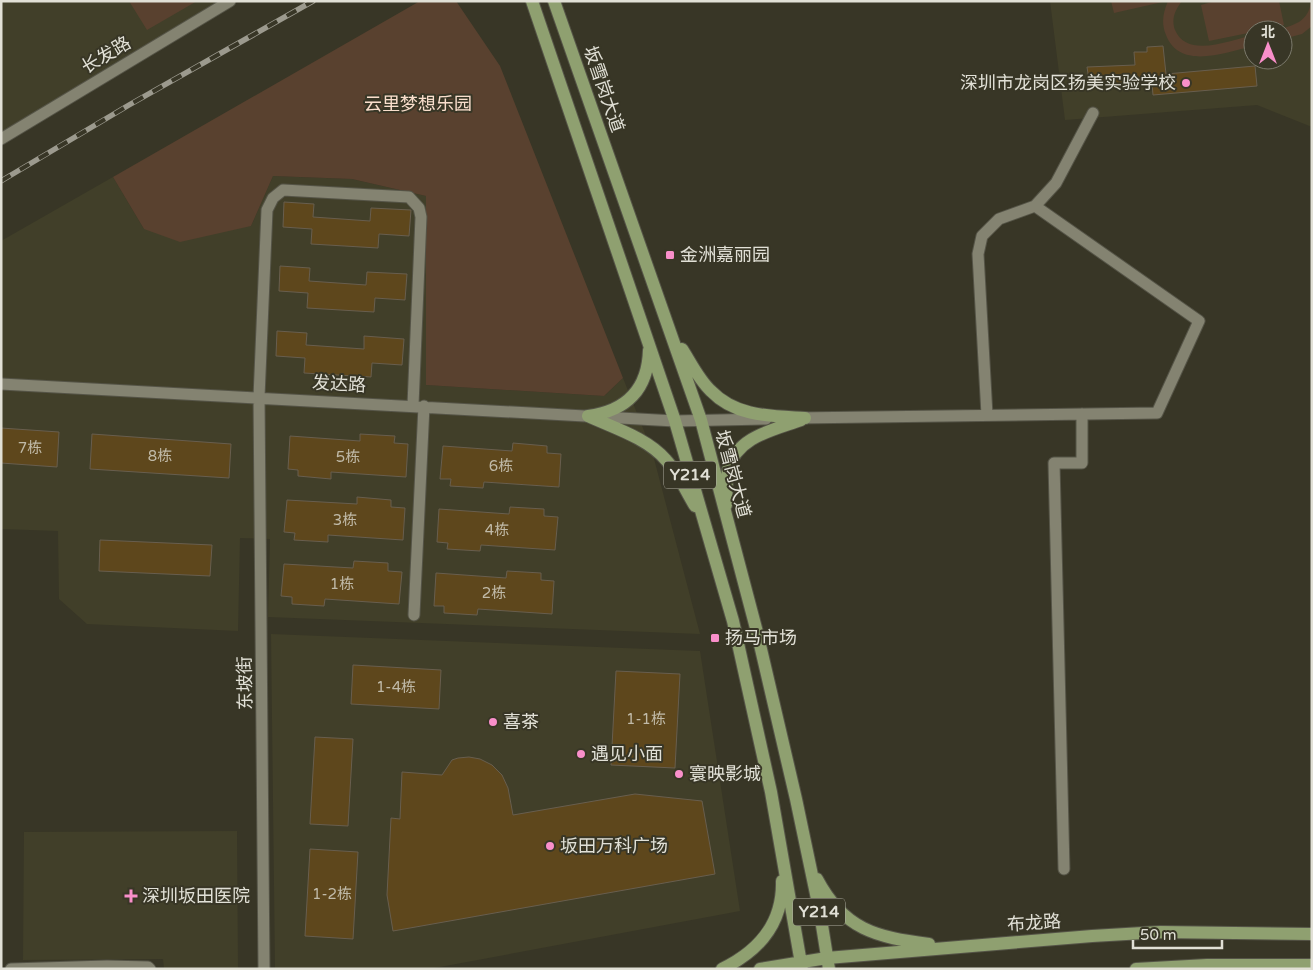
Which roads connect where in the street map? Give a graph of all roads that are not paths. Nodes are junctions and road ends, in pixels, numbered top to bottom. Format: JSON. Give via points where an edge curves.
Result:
{"nodes":[{"id":1,"x":230,"y":1,"type":"edge"},
{"id":2,"x":532,"y":1,"type":"edge"},
{"id":3,"x":554,"y":1,"type":"edge"},
{"id":4,"x":1093,"y":113,"type":"dead end"},
{"id":5,"x":1,"y":139,"type":"edge"},
{"id":6,"x":1035,"y":206,"type":"junction"},
{"id":7,"x":670,"y":330,"type":"junction"},
{"id":8,"x":646,"y":335,"type":"junction"},
{"id":9,"x":1,"y":384,"type":"edge"},
{"id":10,"x":259,"y":397,"type":"junction"},
{"id":11,"x":418,"y":406,"type":"junction"},
{"id":12,"x":1082,"y":414,"type":"junction"},
{"id":13,"x":987,"y":415,"type":"junction"},
{"id":14,"x":588,"y":416,"type":"junction"},
{"id":15,"x":806,"y":418,"type":"junction"},
{"id":16,"x":701,"y":420,"type":"junction"},
{"id":17,"x":675,"y":421,"type":"junction"},
{"id":18,"x":726,"y":516,"type":"junction"},
{"id":19,"x":704,"y":521,"type":"junction"},
{"id":20,"x":414,"y":615,"type":"dead end"},
{"id":21,"x":781,"y":846,"type":"junction"},
{"id":22,"x":810,"y":866,"type":"junction"},
{"id":23,"x":1064,"y":869,"type":"dead end"},
{"id":24,"x":1312,"y":934,"type":"edge"},
{"id":25,"x":952,"y":947,"type":"junction"},
{"id":26,"x":828,"y":963,"type":"edge"},
{"id":27,"x":802,"y":965,"type":"edge"},
{"id":28,"x":1312,"y":966,"type":"edge"},
{"id":29,"x":1206,"y":967,"type":"edge"},
{"id":30,"x":11,"y":969,"type":"edge"},
{"id":31,"x":150,"y":969,"type":"edge"},
{"id":32,"x":264,"y":969,"type":"edge"},
{"id":33,"x":722,"y":969,"type":"edge"},
{"id":34,"x":760,"y":969,"type":"edge"},
{"id":35,"x":1136,"y":969,"type":"edge"}],
"edges":[{"from":1,"to":5,"type":"street","name":"长发路"},
{"from":2,"to":8,"type":"main road","number":"Y214"},
{"from":3,"to":7,"type":"main road","name":"坂雪岗大道","number":"Y214"},
{"from":4,"to":6,"type":"street","via":[[1056,184]]},
{"from":6,"to":12,"type":"street","name":"发达路","via":[[1199,320],[1157,413]]},
{"from":6,"to":13,"type":"street","via":[[999,219],[982,236],[978,254]]},
{"from":7,"to":15,"type":"main road","via":[[709,390],[723,402],[756,415]]},
{"from":7,"to":16,"type":"main road","name":"坂雪岗大道","number":"Y214"},
{"from":8,"to":14,"type":"main road","via":[[648,363],[638,390],[616,409]]},
{"from":8,"to":17,"type":"main road","number":"Y214"},
{"from":9,"to":10,"type":"street","name":"发达路"},
{"from":10,"to":11,"type":"street","name":"发达路"},
{"from":10,"to":11,"type":"street","name":"东坡街","via":[[268,210],[272,198],[283,190],[410,197],[419,208],[421,217]]},
{"from":10,"to":32,"type":"street","name":"东坡街"},
{"from":11,"to":14,"type":"street","name":"发达路"},
{"from":11,"to":20,"type":"street","name":"东坡街"},
{"from":12,"to":13,"type":"street","name":"发达路"},
{"from":12,"to":23,"type":"street","via":[[1082,462],[1054,462]]},
{"from":13,"to":15,"type":"street","name":"发达路"},
{"from":14,"to":17,"type":"street","name":"发达路"},
{"from":14,"to":19,"type":"main road","via":[[661,454]]},
{"from":15,"to":16,"type":"street","name":"发达路"},
{"from":15,"to":18,"type":"main road","via":[[753,437],[736,454],[728,471]]},
{"from":16,"to":17,"type":"street","name":"发达路"},
{"from":16,"to":18,"type":"main road","name":"坂雪岗大道","number":"Y214"},
{"from":17,"to":19,"type":"main road","number":"Y214"},
{"from":18,"to":22,"type":"main road","name":"坂雪岗大道","number":"Y214","via":[[757,632]]},
{"from":19,"to":21,"type":"main road","number":"Y214","via":[[732,621]]},
{"from":21,"to":27,"type":"main road","number":"Y214"},
{"from":21,"to":33,"type":"main road","via":[[779,914],[758,944]]},
{"from":22,"to":25,"type":"main road","via":[[839,912],[855,924],[895,939]]},
{"from":22,"to":26,"type":"main road","name":"坂雪岗大道","number":"Y214"},
{"from":24,"to":25,"type":"main road","name":"布龙路","via":[[1160,932]]},
{"from":25,"to":26,"type":"main road","name":"布龙路"},
{"from":26,"to":27,"type":"main road","name":"布龙路"},
{"from":27,"to":34,"type":"main road","name":"布龙路"},
{"from":28,"to":29,"type":"main road"},
{"from":29,"to":35,"type":"main road"},
{"from":30,"to":31,"type":"street","via":[[107,966]]}]}
